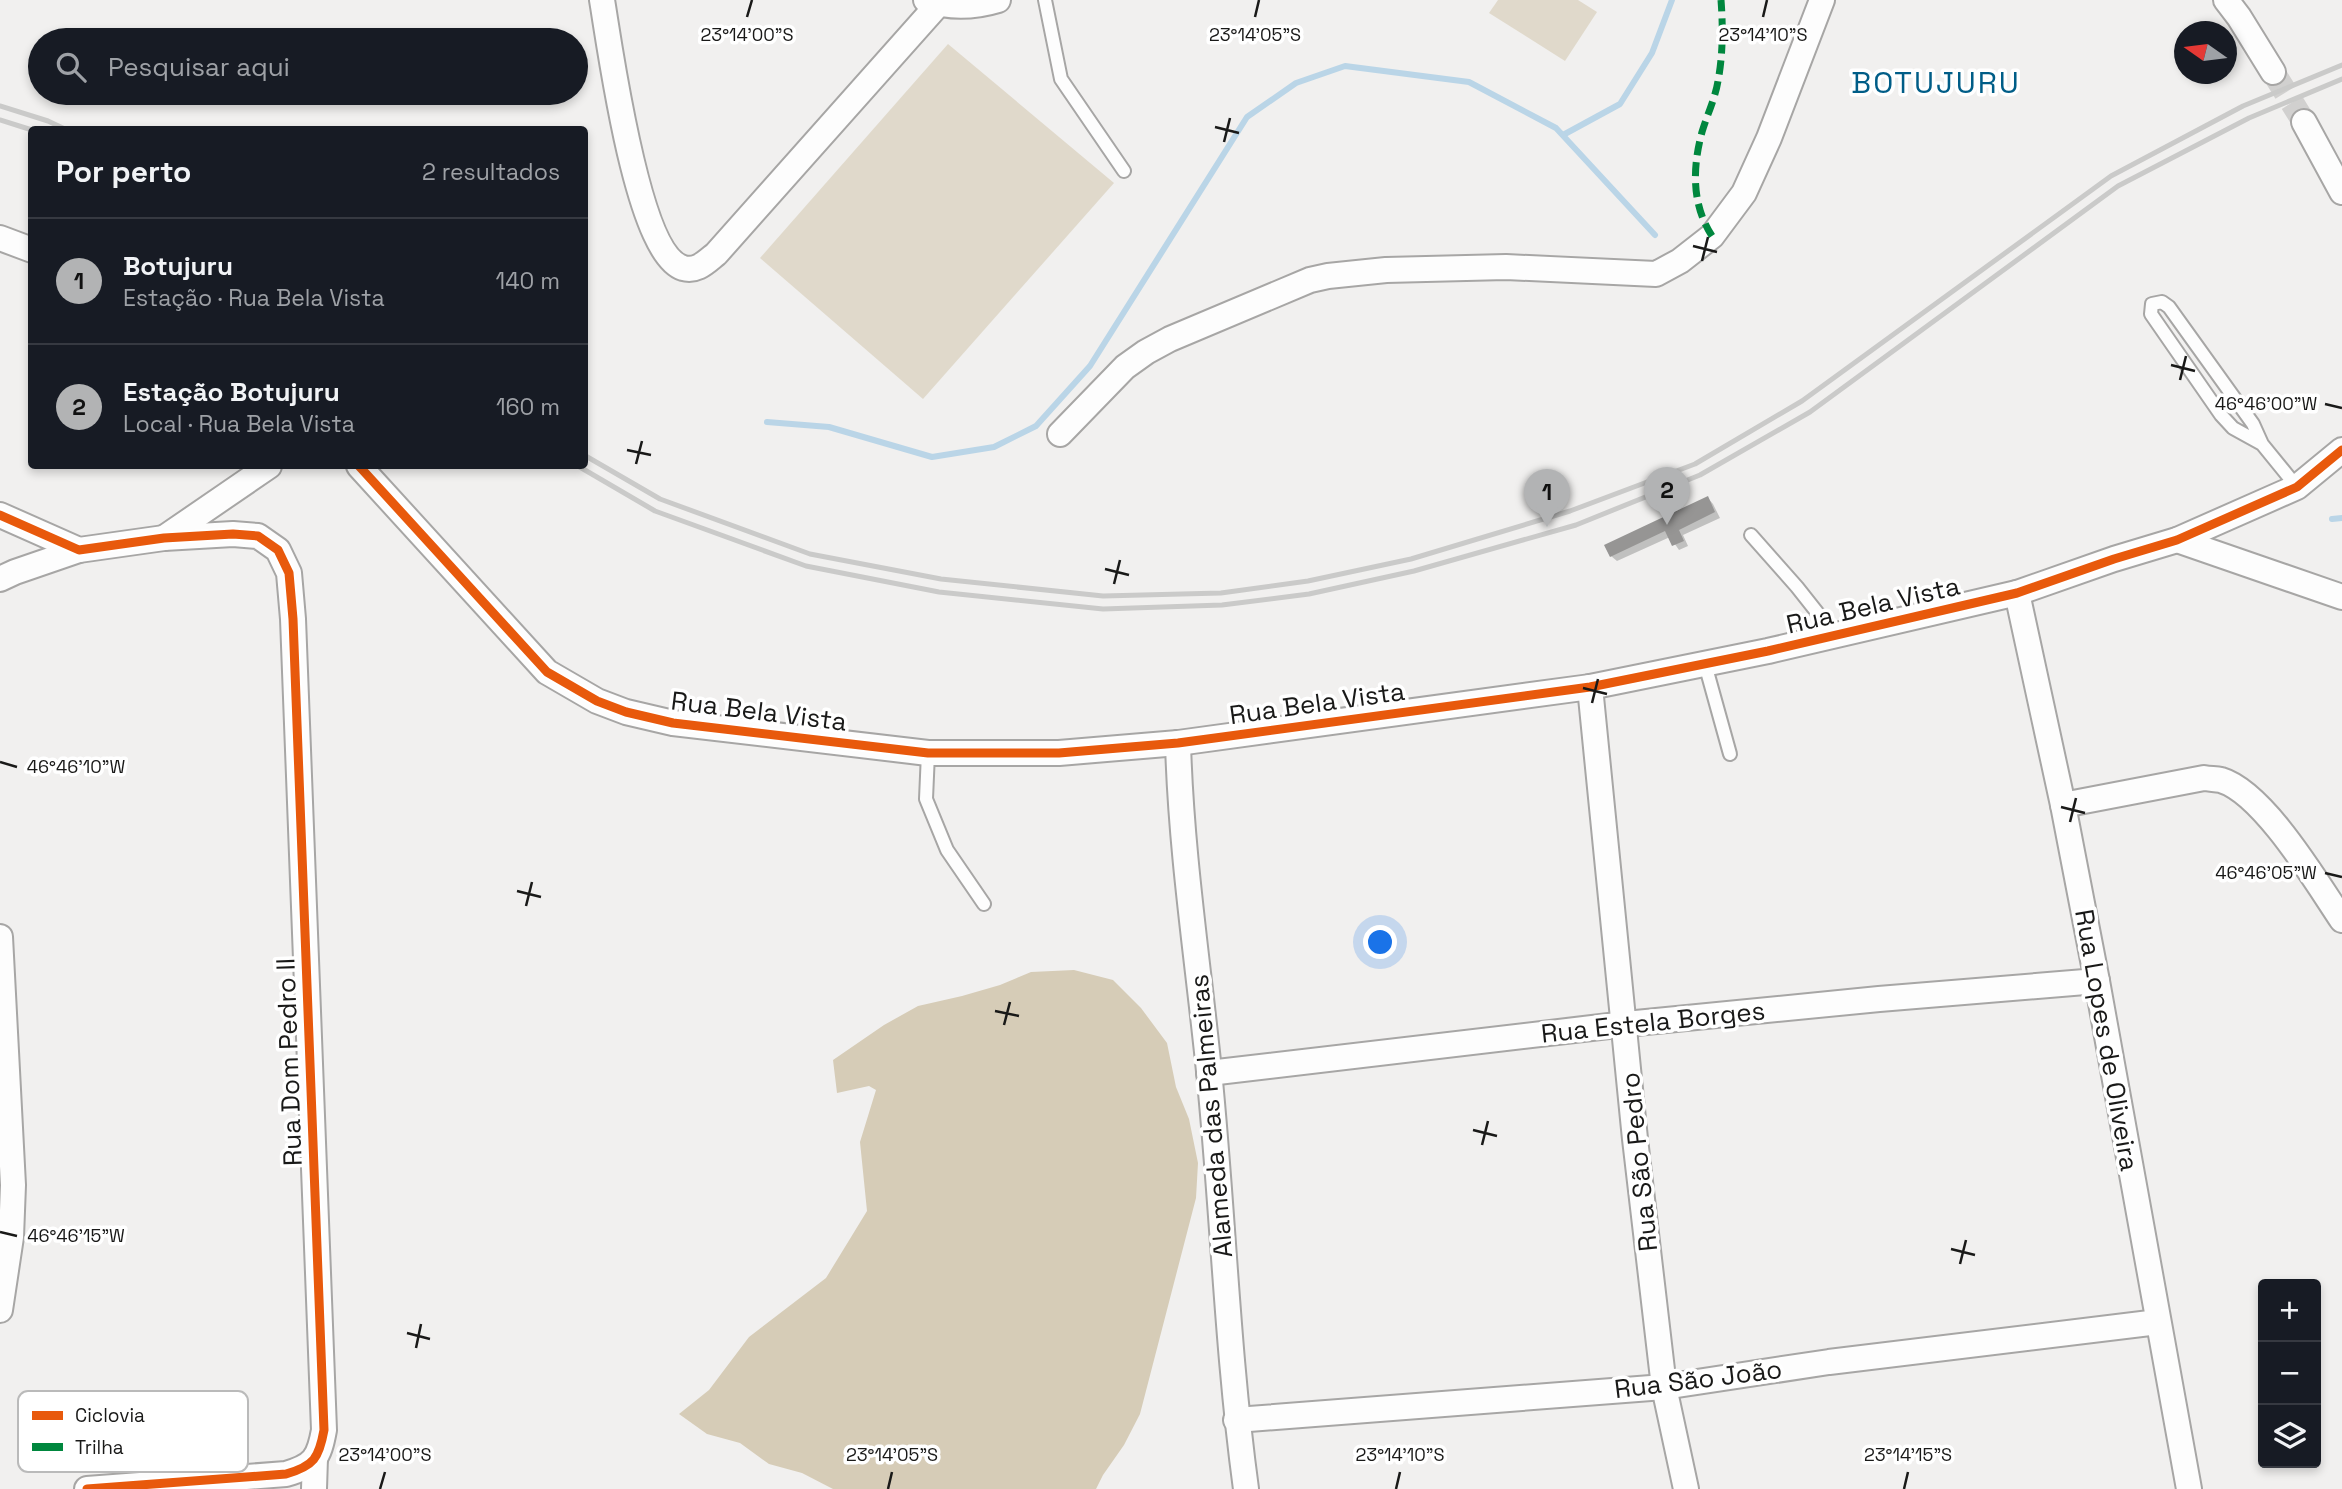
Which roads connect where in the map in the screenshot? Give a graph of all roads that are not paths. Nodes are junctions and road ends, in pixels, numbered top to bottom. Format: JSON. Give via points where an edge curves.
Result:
{"nodes":[{"id":1,"x":602,"y":0,"type":"edge"},
{"id":2,"x":998,"y":0,"type":"edge"},
{"id":3,"x":1045,"y":0,"type":"edge"},
{"id":4,"x":1822,"y":0,"type":"edge"},
{"id":5,"x":2226,"y":0,"type":"edge"},
{"id":6,"x":936,"y":1,"type":"edge"},
{"id":7,"x":2273,"y":72,"type":"tunnel mouth"},
{"id":8,"x":2304,"y":122,"type":"tunnel mouth"},
{"id":9,"x":1124,"y":171,"type":"dead end"},
{"id":10,"x":2342,"y":192,"type":"edge"},
{"id":11,"x":0,"y":238,"type":"edge"},
{"id":12,"x":28,"y":248,"type":"edge"},
{"id":13,"x":1060,"y":435,"type":"dead end"},
{"id":14,"x":2262,"y":444,"type":"junction"},
{"id":15,"x":2342,"y":450,"type":"edge"},
{"id":16,"x":265,"y":469,"type":"edge"},
{"id":17,"x":362,"y":469,"type":"edge"},
{"id":18,"x":2297,"y":487,"type":"junction"},
{"id":19,"x":0,"y":515,"type":"edge"},
{"id":20,"x":1751,"y":535,"type":"dead end"},
{"id":21,"x":164,"y":538,"type":"junction"},
{"id":22,"x":2177,"y":541,"type":"junction"},
{"id":23,"x":79,"y":550,"type":"junction"},
{"id":24,"x":0,"y":579,"type":"edge"},
{"id":25,"x":2017,"y":593,"type":"junction"},
{"id":26,"x":2341,"y":595,"type":"edge"},
{"id":27,"x":1835,"y":635,"type":"junction"},
{"id":28,"x":1704,"y":664,"type":"junction"},
{"id":29,"x":1590,"y":687,"type":"junction"},
{"id":30,"x":1178,"y":743,"type":"junction"},
{"id":31,"x":928,"y":753,"type":"junction"},
{"id":32,"x":1730,"y":754,"type":"dead end"},
{"id":33,"x":2063,"y":805,"type":"junction"},
{"id":34,"x":984,"y":904,"type":"dead end"},
{"id":35,"x":2342,"y":920,"type":"edge"},
{"id":36,"x":0,"y":937,"type":"edge"},
{"id":37,"x":2097,"y":981,"type":"junction"},
{"id":38,"x":1626,"y":1024,"type":"junction"},
{"id":39,"x":1209,"y":1073,"type":"junction"},
{"id":40,"x":5,"y":1099,"type":"edge"},
{"id":41,"x":0,"y":1310,"type":"edge"},
{"id":42,"x":2158,"y":1322,"type":"junction"},
{"id":43,"x":1664,"y":1387,"type":"junction"},
{"id":44,"x":1237,"y":1420,"type":"junction"},
{"id":45,"x":315,"y":1458,"type":"junction"},
{"id":46,"x":87,"y":1489,"type":"edge"},
{"id":47,"x":314,"y":1489,"type":"edge"},
{"id":48,"x":1246,"y":1489,"type":"edge"},
{"id":49,"x":1686,"y":1489,"type":"edge"},
{"id":50,"x":2189,"y":1489,"type":"edge"}],
"edges":[{"from":1,"to":6,"type":"street","via":[[638,188],[660,242],[673,262],[685,269],[699,267],[716,254]]},
{"from":2,"to":6,"type":"street","via":[[962,6]]},
{"from":3,"to":9,"type":"lane","via":[[1061,79]]},
{"from":4,"to":13,"type":"street","via":[[1744,193],[1712,236],[1680,261],[1656,274],[1506,267],[1328,275],[1146,352],[1125,367]]},
{"from":5,"to":7,"type":"street"},
{"from":8,"to":10,"type":"street"},
{"from":11,"to":12,"type":"street"},
{"from":14,"to":14,"type":"lane","via":[[2253,424],[2169,307],[2162,302],[2152,304],[2151,314],[2221,415],[2233,428]]},
{"from":14,"to":18,"type":"lane"},
{"from":15,"to":18,"type":"street","name":"Rua Bela Vista"},
{"from":16,"to":21,"type":"street"},
{"from":17,"to":31,"type":"street","name":"Rua Bela Vista","via":[[547,672],[597,701],[673,723]]},
{"from":18,"to":22,"type":"street","name":"Rua Bela Vista"},
{"from":19,"to":23,"type":"street"},
{"from":20,"to":27,"type":"lane"},
{"from":21,"to":23,"type":"street","name":"Rua Dom Pedro II"},
{"from":21,"to":45,"type":"street","name":"Rua Dom Pedro II","via":[[258,536],[278,550],[289,573],[324,1430]]},
{"from":22,"to":25,"type":"street","name":"Rua Bela Vista"},
{"from":22,"to":26,"type":"street"},
{"from":23,"to":24,"type":"street","name":"Rua Dom Pedro II"},
{"from":25,"to":27,"type":"street","name":"Rua Bela Vista"},
{"from":25,"to":33,"type":"street","name":"Rua Lopes de Oliveira"},
{"from":27,"to":28,"type":"street","name":"Rua Bela Vista"},
{"from":28,"to":29,"type":"street","name":"Rua Bela Vista"},
{"from":28,"to":32,"type":"lane"},
{"from":29,"to":30,"type":"street","name":"Rua Bela Vista"},
{"from":29,"to":38,"type":"street","name":"Rua São Pedro"},
{"from":30,"to":31,"type":"street","name":"Rua Bela Vista","via":[[1059,753]]},
{"from":30,"to":39,"type":"street","name":"Alameda das Palmeiras","via":[[1180,811]]},
{"from":31,"to":34,"type":"lane","via":[[926,799],[947,849]]},
{"from":33,"to":35,"type":"street","via":[[2204,778],[2222,780],[2252,801],[2282,832]]},
{"from":33,"to":37,"type":"street","name":"Rua Lopes de Oliveira"},
{"from":36,"to":40,"type":"street"},
{"from":37,"to":38,"type":"street","name":"Rua Estela Borges"},
{"from":37,"to":42,"type":"street","name":"Rua Lopes de Oliveira"},
{"from":38,"to":39,"type":"street","name":"Rua Estela Borges"},
{"from":38,"to":43,"type":"street","name":"Rua São Pedro"},
{"from":39,"to":44,"type":"street","name":"Alameda das Palmeiras"},
{"from":40,"to":41,"type":"street","via":[[13,1185]]},
{"from":42,"to":43,"type":"street","name":"Rua São João"},
{"from":42,"to":50,"type":"street","name":"Rua Lopes de Oliveira"},
{"from":43,"to":44,"type":"street","name":"Rua São João"},
{"from":43,"to":49,"type":"street","name":"Rua São Pedro"},
{"from":44,"to":48,"type":"street","name":"Alameda das Palmeiras"},
{"from":45,"to":46,"type":"street","via":[[305,1468],[286,1474]]},
{"from":45,"to":47,"type":"street"}]}
